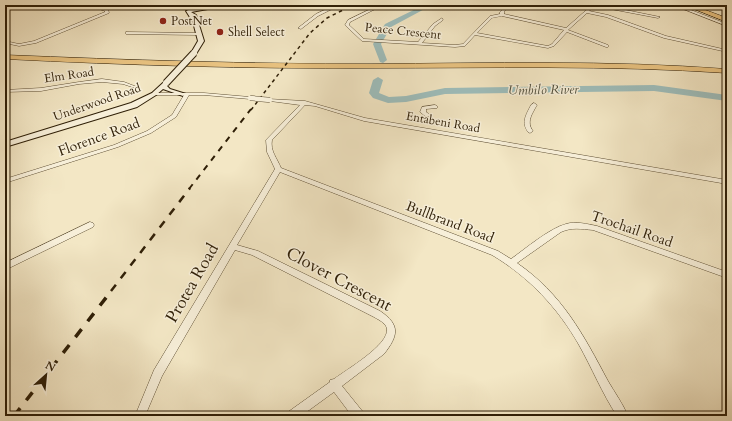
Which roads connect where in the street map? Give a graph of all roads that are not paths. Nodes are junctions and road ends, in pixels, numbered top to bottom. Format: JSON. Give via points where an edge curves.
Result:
{"nodes":[{"id":1,"x":228,"y":5,"type":"edge"},
{"id":2,"x":338,"y":5,"type":"edge"},
{"id":3,"x":381,"y":5,"type":"edge"},
{"id":4,"x":497,"y":5,"type":"edge"},
{"id":5,"x":595,"y":5,"type":"edge"},
{"id":6,"x":675,"y":5,"type":"edge"},
{"id":7,"x":687,"y":5,"type":"edge"},
{"id":8,"x":696,"y":5,"type":"edge"},
{"id":9,"x":703,"y":5,"type":"edge"},
{"id":10,"x":714,"y":5,"type":"edge"},
{"id":11,"x":100,"y":8,"type":"dead end"},
{"id":12,"x":207,"y":9,"type":"junction"},
{"id":13,"x":727,"y":9,"type":"edge"},
{"id":14,"x":188,"y":10,"type":"edge"},
{"id":15,"x":587,"y":12,"type":"junction"},
{"id":16,"x":502,"y":15,"type":"junction"},
{"id":17,"x":727,"y":15,"type":"edge"},
{"id":18,"x":658,"y":17,"type":"dead end"},
{"id":19,"x":442,"y":19,"type":"dead end"},
{"id":20,"x":727,"y":20,"type":"edge"},
{"id":21,"x":727,"y":25,"type":"edge"},
{"id":22,"x":300,"y":28,"type":"dead end"},
{"id":23,"x":567,"y":29,"type":"junction"},
{"id":24,"x":127,"y":33,"type":"dead end"},
{"id":25,"x":198,"y":34,"type":"junction"},
{"id":26,"x":474,"y":34,"type":"junction"},
{"id":27,"x":5,"y":42,"type":"edge"},
{"id":28,"x":419,"y":44,"type":"junction"},
{"id":29,"x":607,"y":46,"type":"dead end"},
{"id":30,"x":727,"y":51,"type":"edge"},
{"id":31,"x":5,"y":57,"type":"edge"},
{"id":32,"x":5,"y":64,"type":"edge"},
{"id":33,"x":373,"y":69,"type":"junction"},
{"id":34,"x":405,"y":69,"type":"junction"},
{"id":35,"x":727,"y":71,"type":"edge"},
{"id":36,"x":727,"y":77,"type":"edge"},
{"id":37,"x":164,"y":85,"type":"junction"},
{"id":38,"x":135,"y":87,"type":"dead end"},
{"id":39,"x":5,"y":91,"type":"edge"},
{"id":40,"x":154,"y":94,"type":"junction"},
{"id":41,"x":185,"y":94,"type":"junction"},
{"id":42,"x":305,"y":103,"type":"junction"},
{"id":43,"x":534,"y":105,"type":"dead end"},
{"id":44,"x":435,"y":107,"type":"dead end"},
{"id":45,"x":427,"y":115,"type":"dead end"},
{"id":46,"x":530,"y":131,"type":"dead end"},
{"id":47,"x":5,"y":145,"type":"edge"},
{"id":48,"x":278,"y":169,"type":"junction"},
{"id":49,"x":5,"y":181,"type":"edge"},
{"id":50,"x":727,"y":182,"type":"edge"},
{"id":51,"x":90,"y":225,"type":"dead end"},
{"id":52,"x":232,"y":246,"type":"junction"},
{"id":53,"x":512,"y":262,"type":"junction"},
{"id":54,"x":5,"y":267,"type":"edge"},
{"id":55,"x":727,"y":275,"type":"edge"},
{"id":56,"x":334,"y":384,"type":"junction"},
{"id":57,"x":140,"y":416,"type":"edge"},
{"id":58,"x":292,"y":416,"type":"edge"},
{"id":59,"x":359,"y":416,"type":"edge"},
{"id":60,"x":623,"y":416,"type":"edge"}],
"edges":[{"from":1,"to":12,"type":"main road"},
{"from":2,"to":22,"type":"street","via":[[317,15]]},
{"from":3,"to":28,"type":"street","name":"Peace Crescent","via":[[347,25],[359,38],[369,41]]},
{"from":4,"to":16,"type":"street","via":[[506,8]]},
{"from":5,"to":15,"type":"street"},
{"from":5,"to":18,"type":"street"},
{"from":6,"to":21,"type":"street"},
{"from":7,"to":20,"type":"highway"},
{"from":8,"to":17,"type":"highway"},
{"from":9,"to":17,"type":"highway"},
{"from":10,"to":13,"type":"street"},
{"from":11,"to":27,"type":"street","via":[[107,10],[107,13],[40,40],[19,45]]},
{"from":12,"to":14,"type":"main road"},
{"from":12,"to":14,"type":"main road"},
{"from":14,"to":25,"type":"main road","name":"Underwood Road","via":[[195,21]]},
{"from":15,"to":23,"type":"street"},
{"from":15,"to":30,"type":"street","via":[[661,36]]},
{"from":16,"to":23,"type":"street"},
{"from":16,"to":26,"type":"street","name":"Peace Crescent","via":[[491,17]]},
{"from":19,"to":28,"type":"street"},
{"from":23,"to":26,"type":"street","via":[[553,45],[543,47]]},
{"from":23,"to":29,"type":"street"},
{"from":24,"to":25,"type":"street"},
{"from":25,"to":37,"type":"main road","name":"Underwood Road","bridge":true,"via":[[201,44]]},
{"from":26,"to":28,"type":"street","name":"Peace Crescent","via":[[460,46]]},
{"from":31,"to":33,"type":"highway"},
{"from":32,"to":33,"type":"highway","via":[[188,71]]},
{"from":33,"to":34,"type":"highway"},
{"from":34,"to":35,"type":"highway","via":[[591,64]]},
{"from":34,"to":36,"type":"highway","via":[[596,71]]},
{"from":37,"to":40,"type":"main road","name":"Underwood Road"},
{"from":37,"to":41,"type":"main road","via":[[168,90]]},
{"from":38,"to":39,"type":"street","name":"Elm Road","via":[[115,81],[99,81],[45,89]]},
{"from":40,"to":41,"type":"street","name":"Entabeni Road"},
{"from":40,"to":47,"type":"main road","name":"Underwood Road","via":[[129,107]]},
{"from":41,"to":42,"type":"street","name":"Entabeni Road","bridge":true},
{"from":41,"to":49,"type":"street","name":"Florence Road","via":[[174,116],[149,132],[116,146]]},
{"from":42,"to":48,"type":"street","via":[[269,140],[269,152]]},
{"from":42,"to":50,"type":"street","name":"Entabeni Road","via":[[364,119]]},
{"from":43,"to":46,"type":"street","via":[[526,122]]},
{"from":44,"to":45,"type":"street","via":[[424,108],[423,112]]},
{"from":48,"to":52,"type":"street","name":"Protea Road"},
{"from":48,"to":53,"type":"street","name":"Bullbrand Road"},
{"from":51,"to":54,"type":"street"},
{"from":52,"to":56,"type":"street","name":"Clover Crescent","via":[[255,253],[385,318],[390,324],[390,338],[381,351]]},
{"from":52,"to":57,"type":"street","name":"Protea Road","via":[[158,373]]},
{"from":53,"to":55,"type":"street","name":"Trochail Road","via":[[558,230],[576,225],[594,228]]},
{"from":53,"to":60,"type":"street","name":"Bullbrand Road","via":[[563,313]]},
{"from":56,"to":58,"type":"street","name":"Clover Crescent"},
{"from":56,"to":59,"type":"street"}]}
